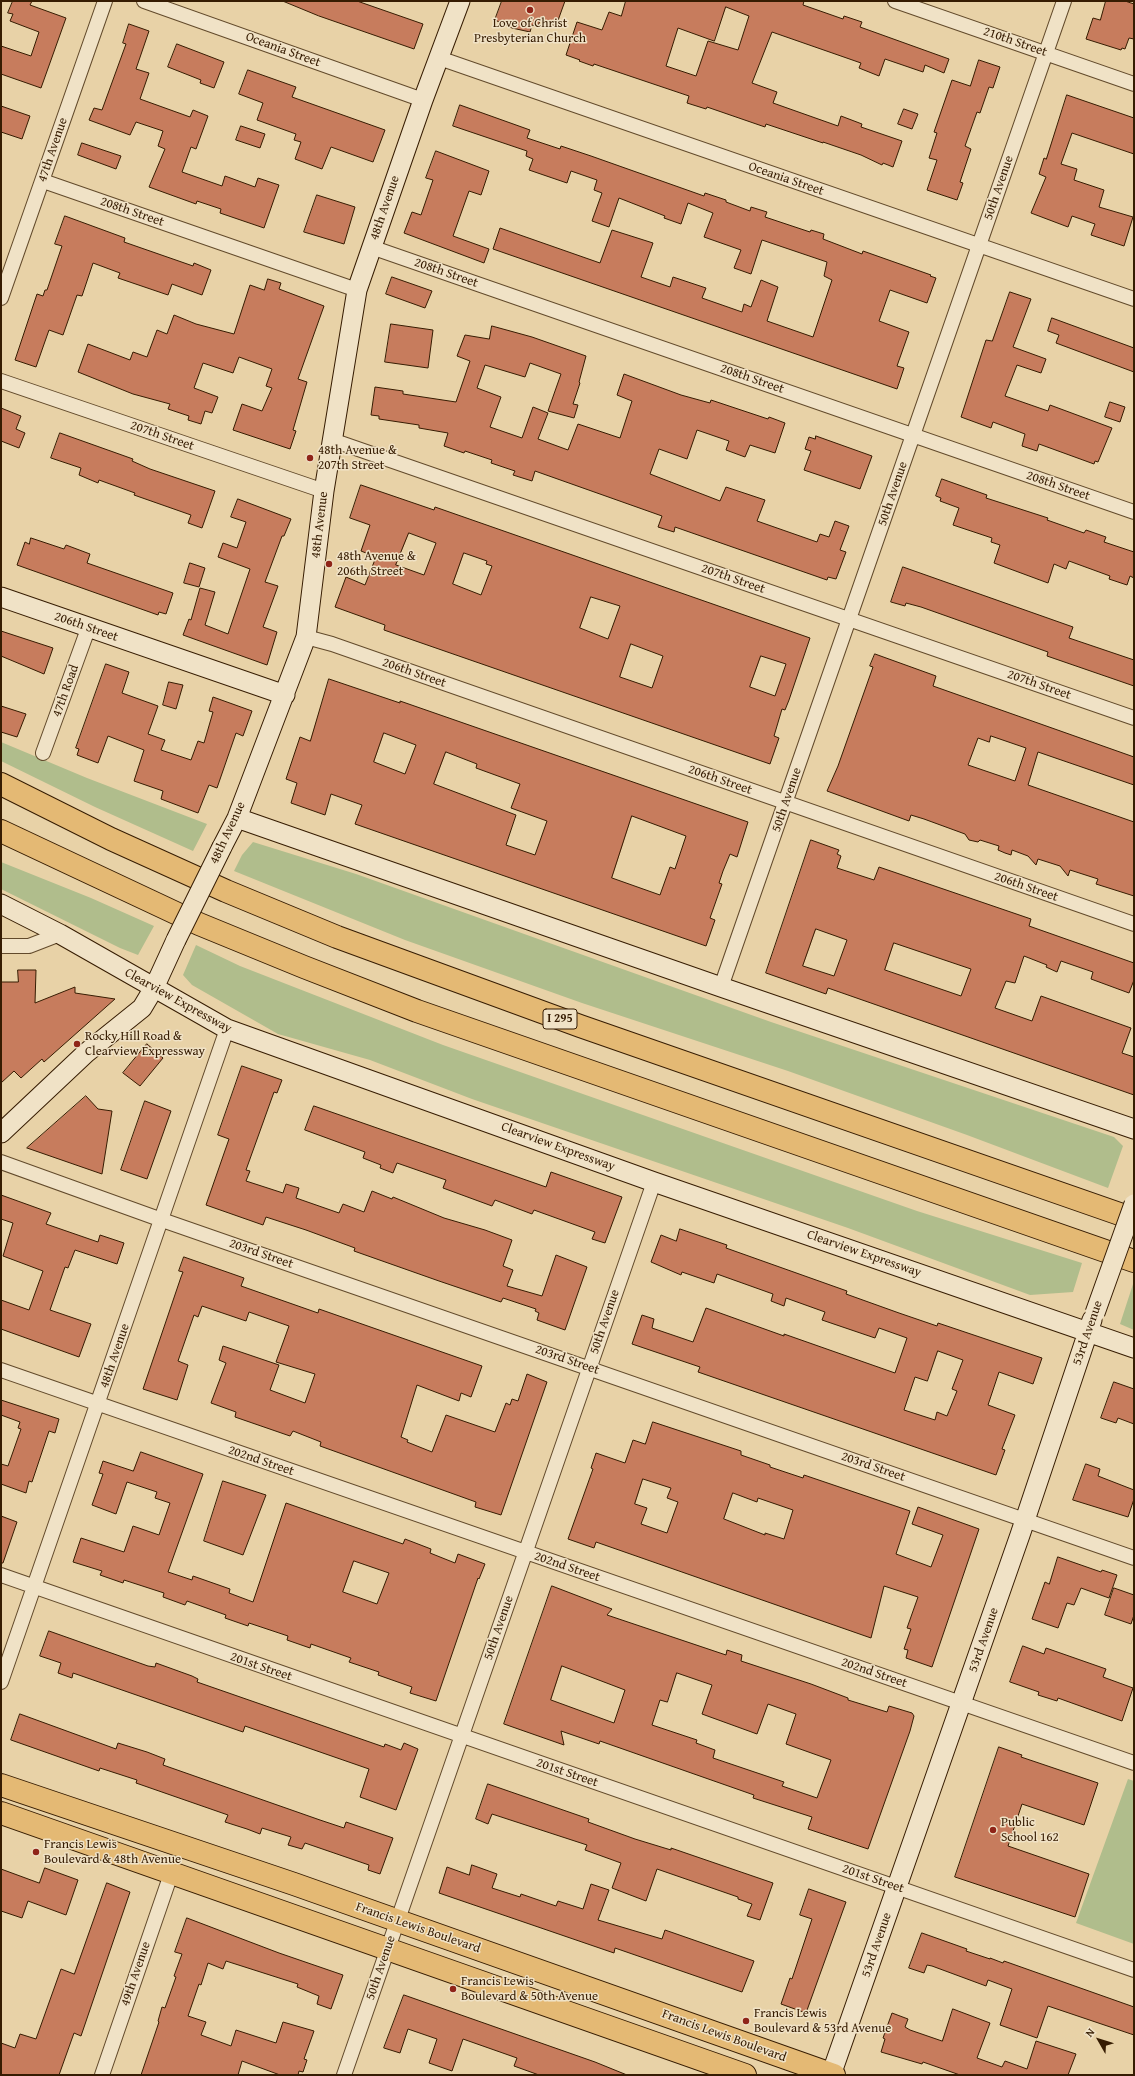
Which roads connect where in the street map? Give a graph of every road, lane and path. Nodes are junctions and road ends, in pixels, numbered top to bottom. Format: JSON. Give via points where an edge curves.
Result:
{"nodes":[{"id":1,"x":105,"y":1,"type":"edge"},
{"id":2,"x":144,"y":1,"type":"edge"},
{"id":3,"x":460,"y":1,"type":"edge"},
{"id":4,"x":895,"y":1,"type":"edge"},
{"id":5,"x":1064,"y":1,"type":"edge"},
{"id":6,"x":1046,"y":53,"type":"junction"},
{"id":7,"x":439,"y":58,"type":"junction"},
{"id":8,"x":1134,"y":84,"type":"edge"},
{"id":9,"x":423,"y":100,"type":"junction"},
{"id":10,"x":43,"y":181,"type":"junction"},
{"id":11,"x":979,"y":246,"type":"junction"},
{"id":12,"x":371,"y":247,"type":"junction"},
{"id":13,"x":357,"y":290,"type":"junction"},
{"id":14,"x":1,"y":298,"type":"edge"},
{"id":15,"x":1134,"y":300,"type":"edge"},
{"id":16,"x":1,"y":381,"type":"edge"},
{"id":17,"x":914,"y":436,"type":"junction"},
{"id":18,"x":332,"y":440,"type":"junction"},
{"id":19,"x":324,"y":491,"type":"junction"},
{"id":20,"x":1134,"y":512,"type":"edge"},
{"id":21,"x":1,"y":597,"type":"edge"},
{"id":22,"x":850,"y":620,"type":"junction"},
{"id":23,"x":88,"y":629,"type":"junction"},
{"id":24,"x":306,"y":637,"type":"junction"},
{"id":25,"x":285,"y":695,"type":"junction"},
{"id":26,"x":1134,"y":718,"type":"edge"},
{"id":27,"x":43,"y":753,"type":"dead end"},
{"id":28,"x":1,"y":784,"type":"edge"},
{"id":29,"x":786,"y":803,"type":"junction"},
{"id":30,"x":237,"y":818,"type":"junction"},
{"id":31,"x":1,"y":831,"type":"edge"},
{"id":32,"x":1,"y":904,"type":"edge"},
{"id":33,"x":1134,"y":924,"type":"edge"},
{"id":34,"x":60,"y":934,"type":"junction"},
{"id":35,"x":1,"y":946,"type":"edge"},
{"id":36,"x":721,"y":987,"type":"junction"},
{"id":37,"x":154,"y":988,"type":"junction"},
{"id":38,"x":227,"y":1029,"type":"junction"},
{"id":39,"x":1134,"y":1129,"type":"edge"},
{"id":40,"x":1,"y":1133,"type":"edge"},
{"id":41,"x":1,"y":1162,"type":"edge"},
{"id":42,"x":654,"y":1182,"type":"junction"},
{"id":43,"x":1134,"y":1204,"type":"edge"},
{"id":44,"x":1134,"y":1219,"type":"edge"},
{"id":45,"x":162,"y":1220,"type":"junction"},
{"id":46,"x":1134,"y":1261,"type":"edge"},
{"id":47,"x":1088,"y":1332,"type":"junction"},
{"id":48,"x":1134,"y":1348,"type":"edge"},
{"id":49,"x":589,"y":1368,"type":"junction"},
{"id":50,"x":1,"y":1370,"type":"edge"},
{"id":51,"x":98,"y":1404,"type":"junction"},
{"id":52,"x":1025,"y":1520,"type":"junction"},
{"id":53,"x":525,"y":1552,"type":"junction"},
{"id":54,"x":1134,"y":1558,"type":"edge"},
{"id":55,"x":1,"y":1575,"type":"edge"},
{"id":56,"x":34,"y":1587,"type":"junction"},
{"id":57,"x":1,"y":1682,"type":"edge"},
{"id":58,"x":962,"y":1703,"type":"junction"},
{"id":59,"x":462,"y":1737,"type":"junction"},
{"id":60,"x":1134,"y":1763,"type":"edge"},
{"id":61,"x":1,"y":1785,"type":"edge"},
{"id":62,"x":1,"y":1813,"type":"edge"},
{"id":63,"x":171,"y":1874,"type":"junction"},
{"id":64,"x":897,"y":1887,"type":"junction"},
{"id":65,"x":397,"y":1921,"type":"junction"},
{"id":66,"x":388,"y":1948,"type":"junction"},
{"id":67,"x":1134,"y":1970,"type":"edge"},
{"id":68,"x":102,"y":2075,"type":"edge"},
{"id":69,"x":344,"y":2075,"type":"edge"},
{"id":70,"x":745,"y":2075,"type":"edge"},
{"id":71,"x":832,"y":2075,"type":"edge"}],
"edges":[{"from":1,"to":10,"type":"street","name":"47th Avenue"},
{"from":2,"to":9,"type":"street","name":"Oceania Street"},
{"from":3,"to":7,"type":"street","name":"48th Avenue"},
{"from":4,"to":6,"type":"street","name":"210th Street"},
{"from":5,"to":6,"type":"street","name":"50th Avenue"},
{"from":6,"to":8,"type":"street","name":"210th Street"},
{"from":6,"to":11,"type":"street","name":"50th Avenue"},
{"from":7,"to":9,"type":"street","name":"48th Avenue"},
{"from":7,"to":11,"type":"street","name":"Oceania Street"},
{"from":9,"to":12,"type":"street","name":"48th Avenue"},
{"from":10,"to":13,"type":"street","name":"208th Street"},
{"from":10,"to":14,"type":"street","name":"47th Avenue"},
{"from":11,"to":15,"type":"street","name":"Oceania Street"},
{"from":11,"to":17,"type":"street","name":"50th Avenue"},
{"from":12,"to":13,"type":"street","name":"48th Avenue"},
{"from":12,"to":17,"type":"street","name":"208th Street"},
{"from":13,"to":18,"type":"street","name":"48th Avenue"},
{"from":16,"to":19,"type":"street","name":"207th Street"},
{"from":17,"to":20,"type":"street","name":"208th Street"},
{"from":17,"to":22,"type":"street","name":"50th Avenue"},
{"from":18,"to":19,"type":"street","name":"48th Avenue"},
{"from":18,"to":22,"type":"street","name":"207th Street"},
{"from":19,"to":24,"type":"street","name":"48th Avenue"},
{"from":21,"to":23,"type":"street","name":"206th Street"},
{"from":22,"to":26,"type":"street","name":"207th Street"},
{"from":22,"to":29,"type":"street","name":"50th Avenue"},
{"from":23,"to":25,"type":"street","name":"206th Street"},
{"from":23,"to":27,"type":"street","name":"47th Road"},
{"from":24,"to":25,"type":"street","name":"48th Avenue"},
{"from":24,"to":29,"type":"street","name":"206th Street"},
{"from":25,"to":30,"type":"street","name":"48th Avenue"},
{"from":28,"to":44,"type":"main road","number":"I 295","via":[[118,842],[337,937],[580,1026]]},
{"from":29,"to":33,"type":"street","name":"206th Street"},
{"from":29,"to":36,"type":"street","name":"50th Avenue"},
{"from":30,"to":36,"type":"street"},
{"from":30,"to":37,"type":"street","name":"48th Avenue","bridge":true},
{"from":31,"to":46,"type":"main road","via":[[199,924],[416,1011]]},
{"from":32,"to":34,"type":"street","name":"Clearview Expressway"},
{"from":34,"to":35,"type":"street","via":[[29,946]]},
{"from":34,"to":37,"type":"street","name":"Clearview Expressway"},
{"from":36,"to":39,"type":"street"},
{"from":37,"to":38,"type":"street","name":"Clearview Expressway"},
{"from":37,"to":40,"type":"street","name":"48th Avenue","via":[[142,1008],[86,1053]]},
{"from":38,"to":42,"type":"street","name":"Clearview Expressway"},
{"from":38,"to":45,"type":"street","name":"48th Avenue"},
{"from":41,"to":45,"type":"street","name":"203rd Street"},
{"from":42,"to":47,"type":"street","name":"Clearview Expressway"},
{"from":42,"to":49,"type":"street","name":"50th Avenue"},
{"from":43,"to":47,"type":"street","name":"53rd Avenue","bridge":true},
{"from":45,"to":49,"type":"street","name":"203rd Street"},
{"from":45,"to":51,"type":"street","name":"48th Avenue"},
{"from":47,"to":48,"type":"street","name":"Clearview Expressway"},
{"from":47,"to":52,"type":"street","name":"53rd Avenue"},
{"from":49,"to":52,"type":"street","name":"203rd Street"},
{"from":49,"to":53,"type":"street","name":"50th Avenue"},
{"from":50,"to":51,"type":"street","name":"202nd Street"},
{"from":51,"to":53,"type":"street","name":"202nd Street"},
{"from":51,"to":56,"type":"street","name":"48th Avenue"},
{"from":52,"to":54,"type":"street","name":"203rd Street"},
{"from":52,"to":58,"type":"street","name":"53rd Avenue"},
{"from":53,"to":58,"type":"street","name":"202nd Street"},
{"from":53,"to":59,"type":"street","name":"50th Avenue"},
{"from":55,"to":56,"type":"street","name":"201st Street"},
{"from":56,"to":57,"type":"street","name":"48th Avenue"},
{"from":56,"to":59,"type":"street","name":"201st Street"},
{"from":58,"to":60,"type":"street","name":"202nd Street"},
{"from":58,"to":64,"type":"street","name":"53rd Avenue"},
{"from":59,"to":64,"type":"street","name":"201st Street"},
{"from":59,"to":65,"type":"street","name":"50th Avenue"},
{"from":61,"to":65,"type":"main road","name":"Francis Lewis Boulevard"},
{"from":62,"to":63,"type":"main road"},
{"from":63,"to":66,"type":"main road"},
{"from":63,"to":68,"type":"street","name":"49th Avenue"},
{"from":64,"to":67,"type":"street","name":"201st Street"},
{"from":64,"to":71,"type":"street","name":"53rd Avenue"},
{"from":65,"to":66,"type":"street","name":"50th Avenue"},
{"from":65,"to":71,"type":"main road","name":"Francis Lewis Boulevard"},
{"from":66,"to":69,"type":"street","name":"50th Avenue"},
{"from":66,"to":70,"type":"main road"}]}
